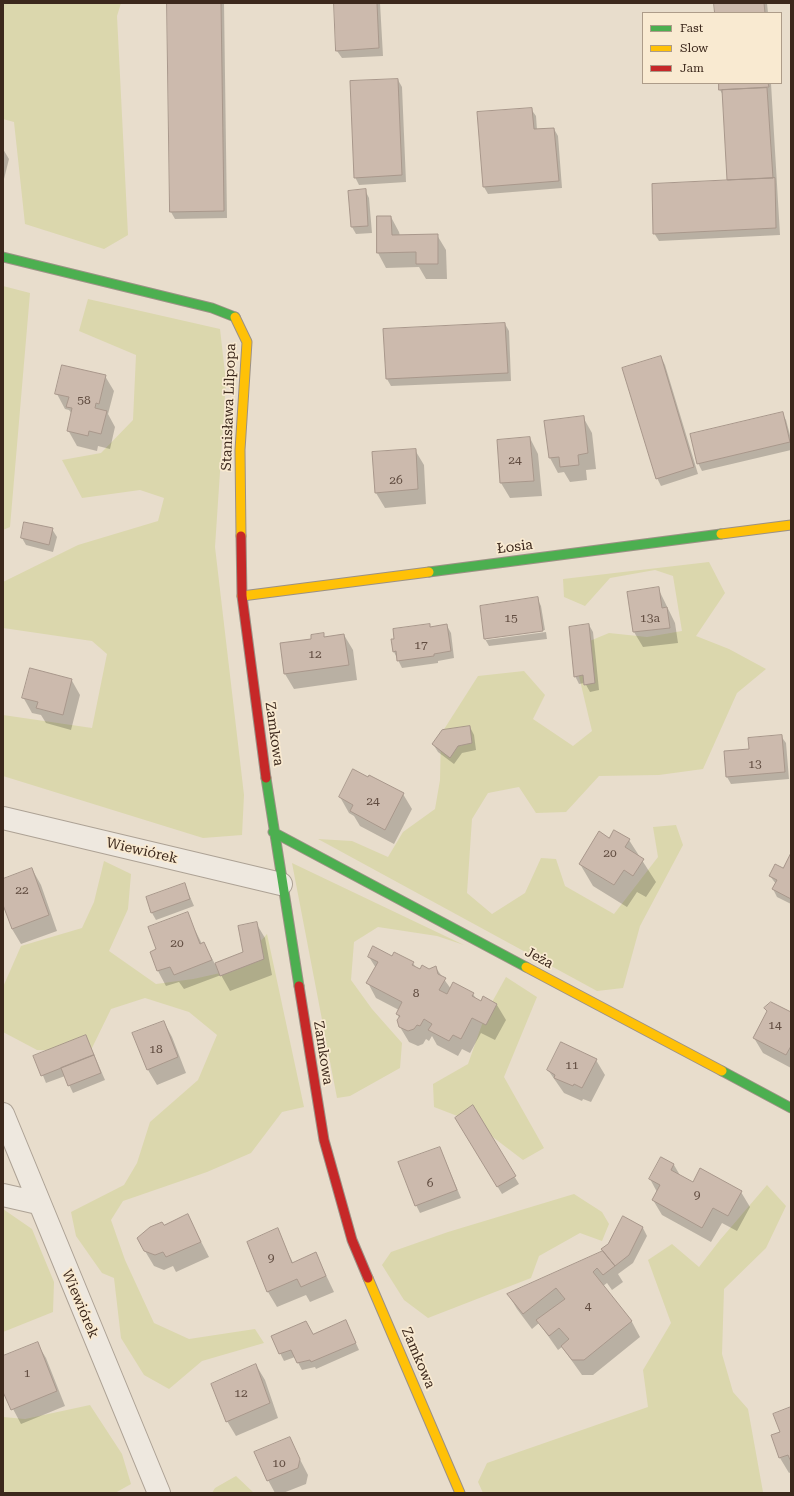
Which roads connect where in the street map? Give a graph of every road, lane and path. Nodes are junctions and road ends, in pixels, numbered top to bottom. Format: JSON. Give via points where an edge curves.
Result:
{"nodes":[{"id":1,"x":3,"y":257,"type":"edge"},
{"id":2,"x":791,"y":525,"type":"edge"},
{"id":3,"x":242,"y":596,"type":"junction"},
{"id":4,"x":3,"y":818,"type":"edge"},
{"id":5,"x":273,"y":832,"type":"junction"},
{"id":6,"x":281,"y":884,"type":"junction"},
{"id":7,"x":791,"y":1108,"type":"edge"},
{"id":8,"x":3,"y":1114,"type":"edge"},
{"id":9,"x":3,"y":1195,"type":"edge"},
{"id":10,"x":38,"y":1203,"type":"junction"},
{"id":11,"x":159,"y":1493,"type":"edge"},
{"id":12,"x":460,"y":1493,"type":"edge"}],
"edges":[{"from":1,"to":3,"type":"street","name":"Stanisława Lilpopa","via":[[212,308],[235,317],[247,342],[240,450]]},
{"from":2,"to":3,"type":"street","name":"Łosia"},
{"from":3,"to":5,"type":"street","name":"Zamkowa"},
{"from":4,"to":6,"type":"street","name":"Wiewiórek"},
{"from":5,"to":6,"type":"street","name":"Zamkowa"},
{"from":5,"to":7,"type":"street","name":"Jeża"},
{"from":6,"to":12,"type":"street","name":"Zamkowa","via":[[324,1140],[352,1240]]},
{"from":8,"to":10,"type":"street","name":"Wiewiórek"},
{"from":9,"to":10,"type":"street"},
{"from":10,"to":11,"type":"street","name":"Wiewiórek"}]}
